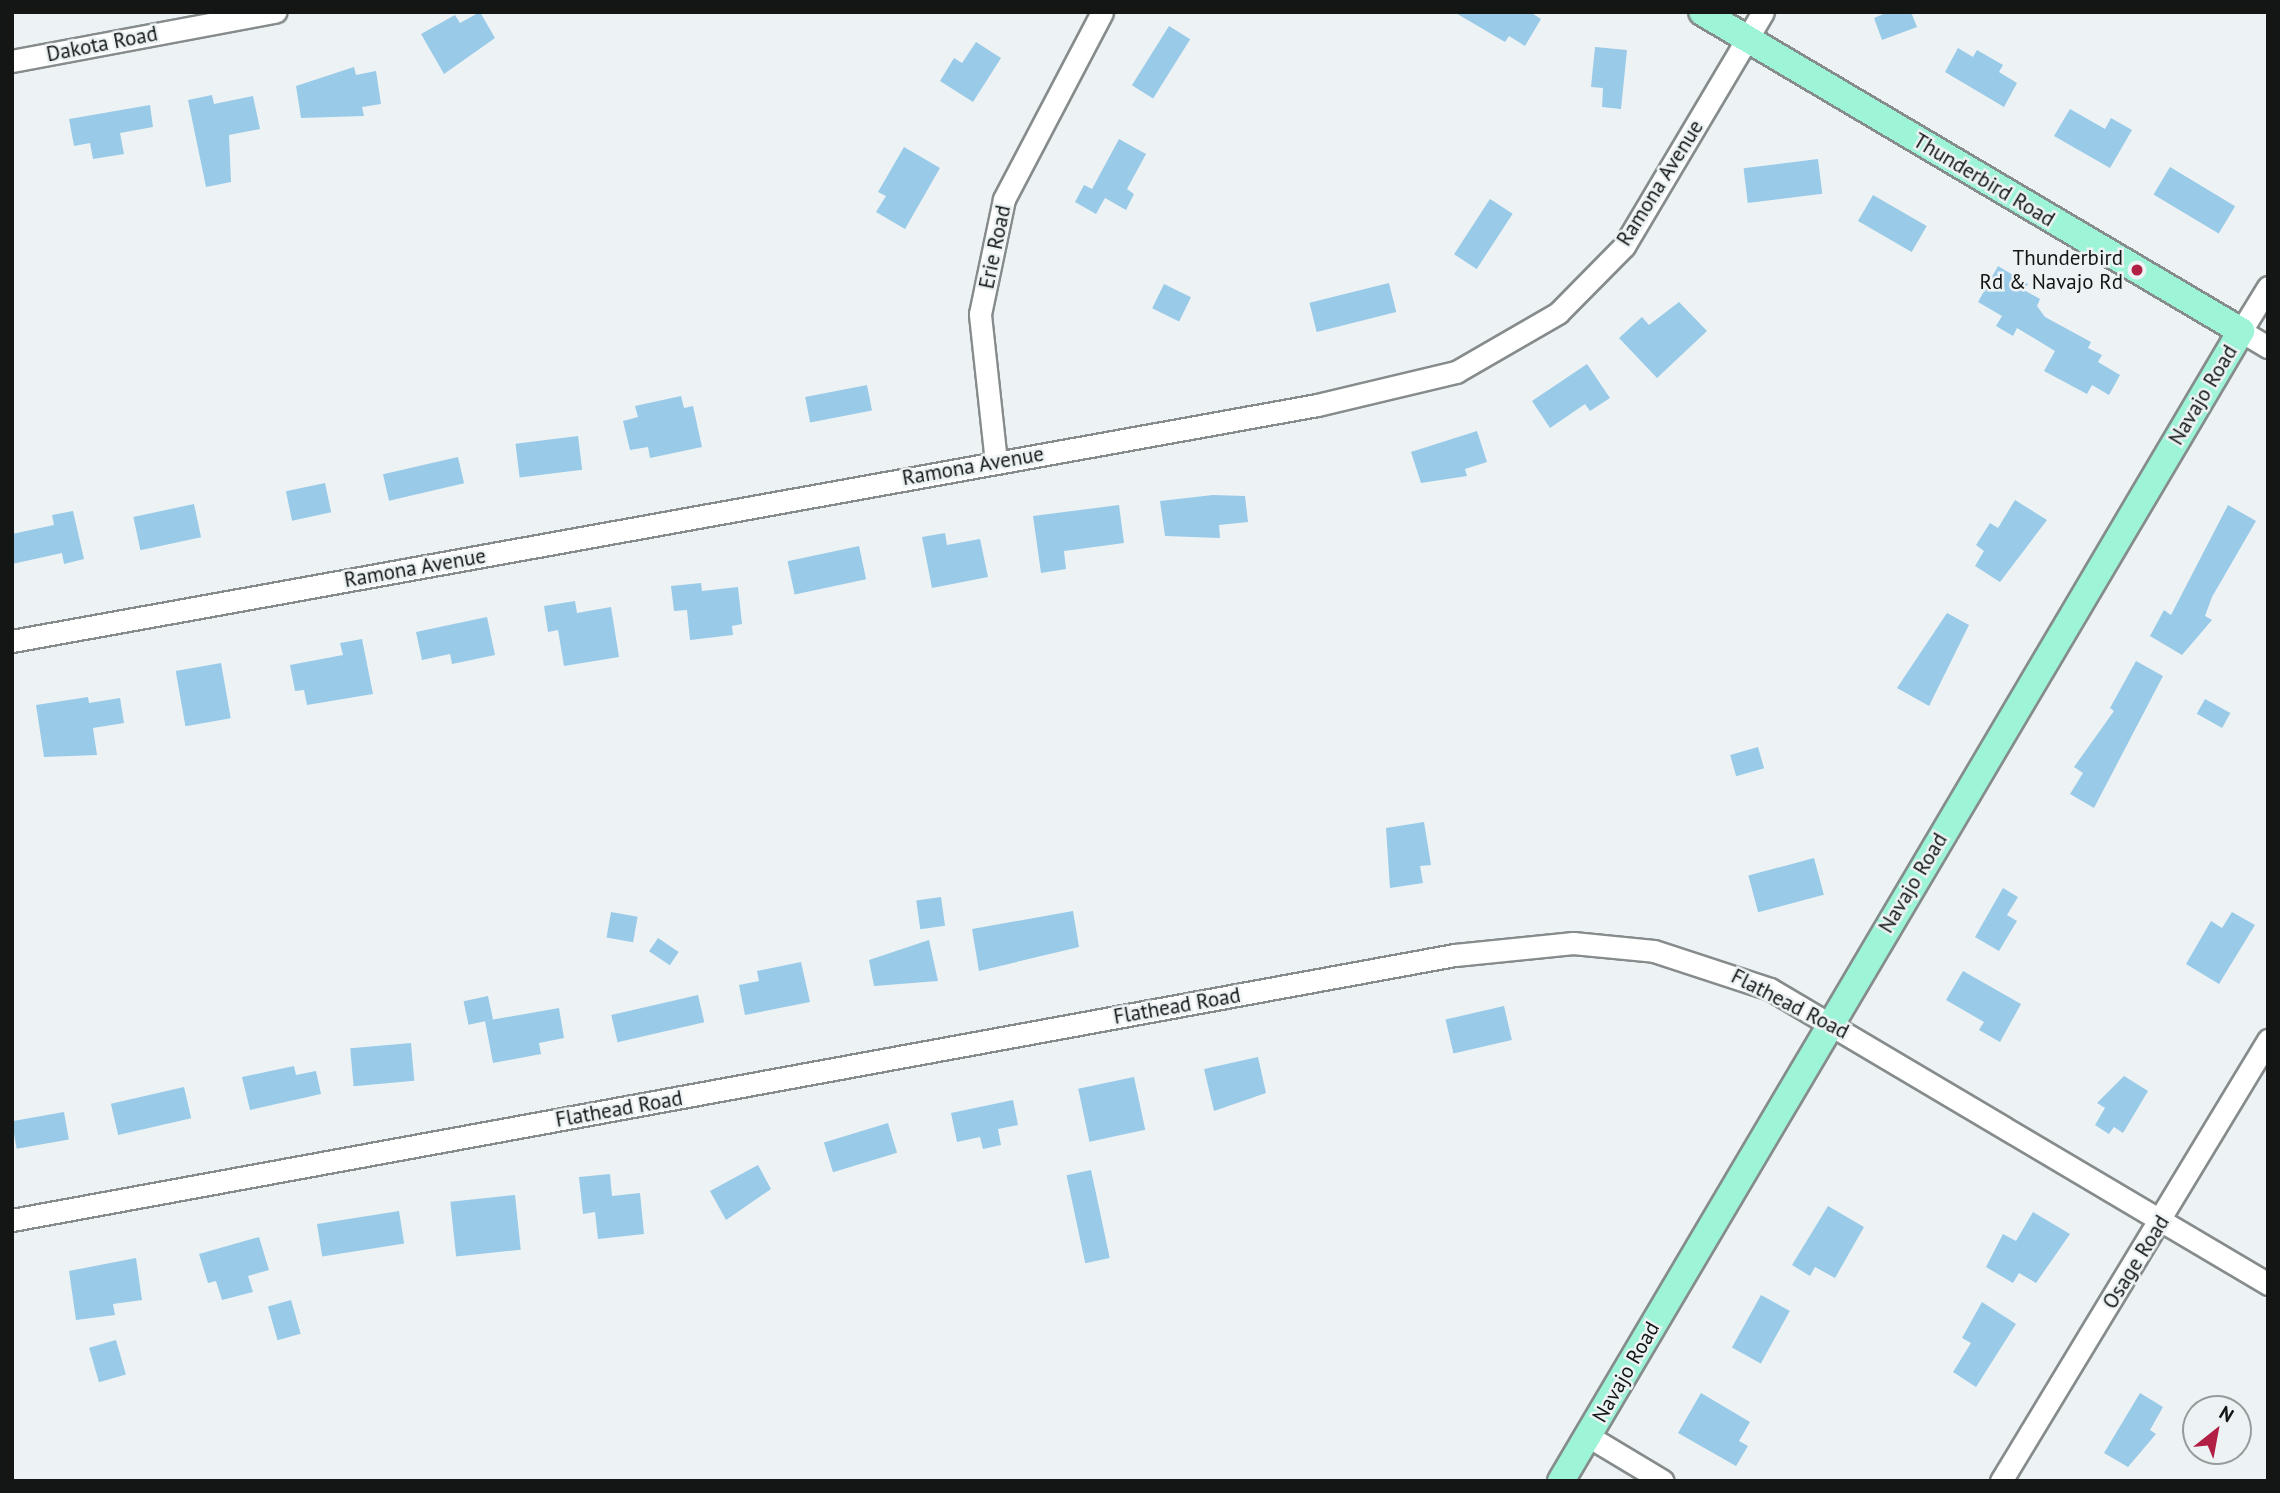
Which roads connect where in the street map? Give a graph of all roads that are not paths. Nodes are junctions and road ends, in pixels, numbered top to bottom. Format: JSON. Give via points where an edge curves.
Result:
{"nodes":[{"id":1,"x":275,"y":12,"type":"edge"},
{"id":2,"x":1102,"y":12,"type":"edge"},
{"id":3,"x":1702,"y":12,"type":"edge"},
{"id":4,"x":1763,"y":12,"type":"edge"},
{"id":5,"x":1747,"y":39,"type":"junction"},
{"id":6,"x":12,"y":61,"type":"edge"},
{"id":7,"x":2268,"y":287,"type":"edge"},
{"id":8,"x":2241,"y":331,"type":"junction"},
{"id":9,"x":2268,"y":346,"type":"edge"},
{"id":10,"x":996,"y":462,"type":"junction"},
{"id":11,"x":12,"y":641,"type":"edge"},
{"id":12,"x":1830,"y":1023,"type":"junction"},
{"id":13,"x":2268,"y":1040,"type":"edge"},
{"id":14,"x":12,"y":1220,"type":"edge"},
{"id":15,"x":2162,"y":1220,"type":"junction"},
{"id":16,"x":2268,"y":1284,"type":"edge"},
{"id":17,"x":1588,"y":1436,"type":"junction"},
{"id":18,"x":1562,"y":1481,"type":"edge"},
{"id":19,"x":1663,"y":1481,"type":"edge"},
{"id":20,"x":2001,"y":1481,"type":"edge"}],
"edges":[{"from":1,"to":6,"type":"street","name":"Dakota Road"},
{"from":2,"to":10,"type":"street","name":"Erie Road","via":[[1003,199],[980,314]]},
{"from":3,"to":5,"type":"main road","name":"Thunderbird Road"},
{"from":4,"to":5,"type":"street","name":"Ramona Avenue"},
{"from":5,"to":8,"type":"main road","name":"Thunderbird Road"},
{"from":5,"to":10,"type":"street","name":"Ramona Avenue","via":[[1624,246],[1558,313],[1456,372],[1317,405]]},
{"from":7,"to":8,"type":"street","name":"Navajo Road"},
{"from":8,"to":9,"type":"street","name":"Thunderbird Road"},
{"from":8,"to":12,"type":"main road","name":"Navajo Road"},
{"from":10,"to":11,"type":"street","name":"Ramona Avenue"},
{"from":12,"to":14,"type":"street","name":"Flathead Road","via":[[1730,972],[1654,951],[1573,943],[1515,946]]},
{"from":12,"to":15,"type":"street","name":"Flathead Road"},
{"from":12,"to":17,"type":"main road","name":"Navajo Road"},
{"from":13,"to":15,"type":"street","name":"Osage Road"},
{"from":15,"to":16,"type":"street","name":"Flathead Road"},
{"from":15,"to":20,"type":"street","name":"Osage Road"},
{"from":17,"to":18,"type":"main road","name":"Navajo Road"},
{"from":17,"to":19,"type":"street"}]}
